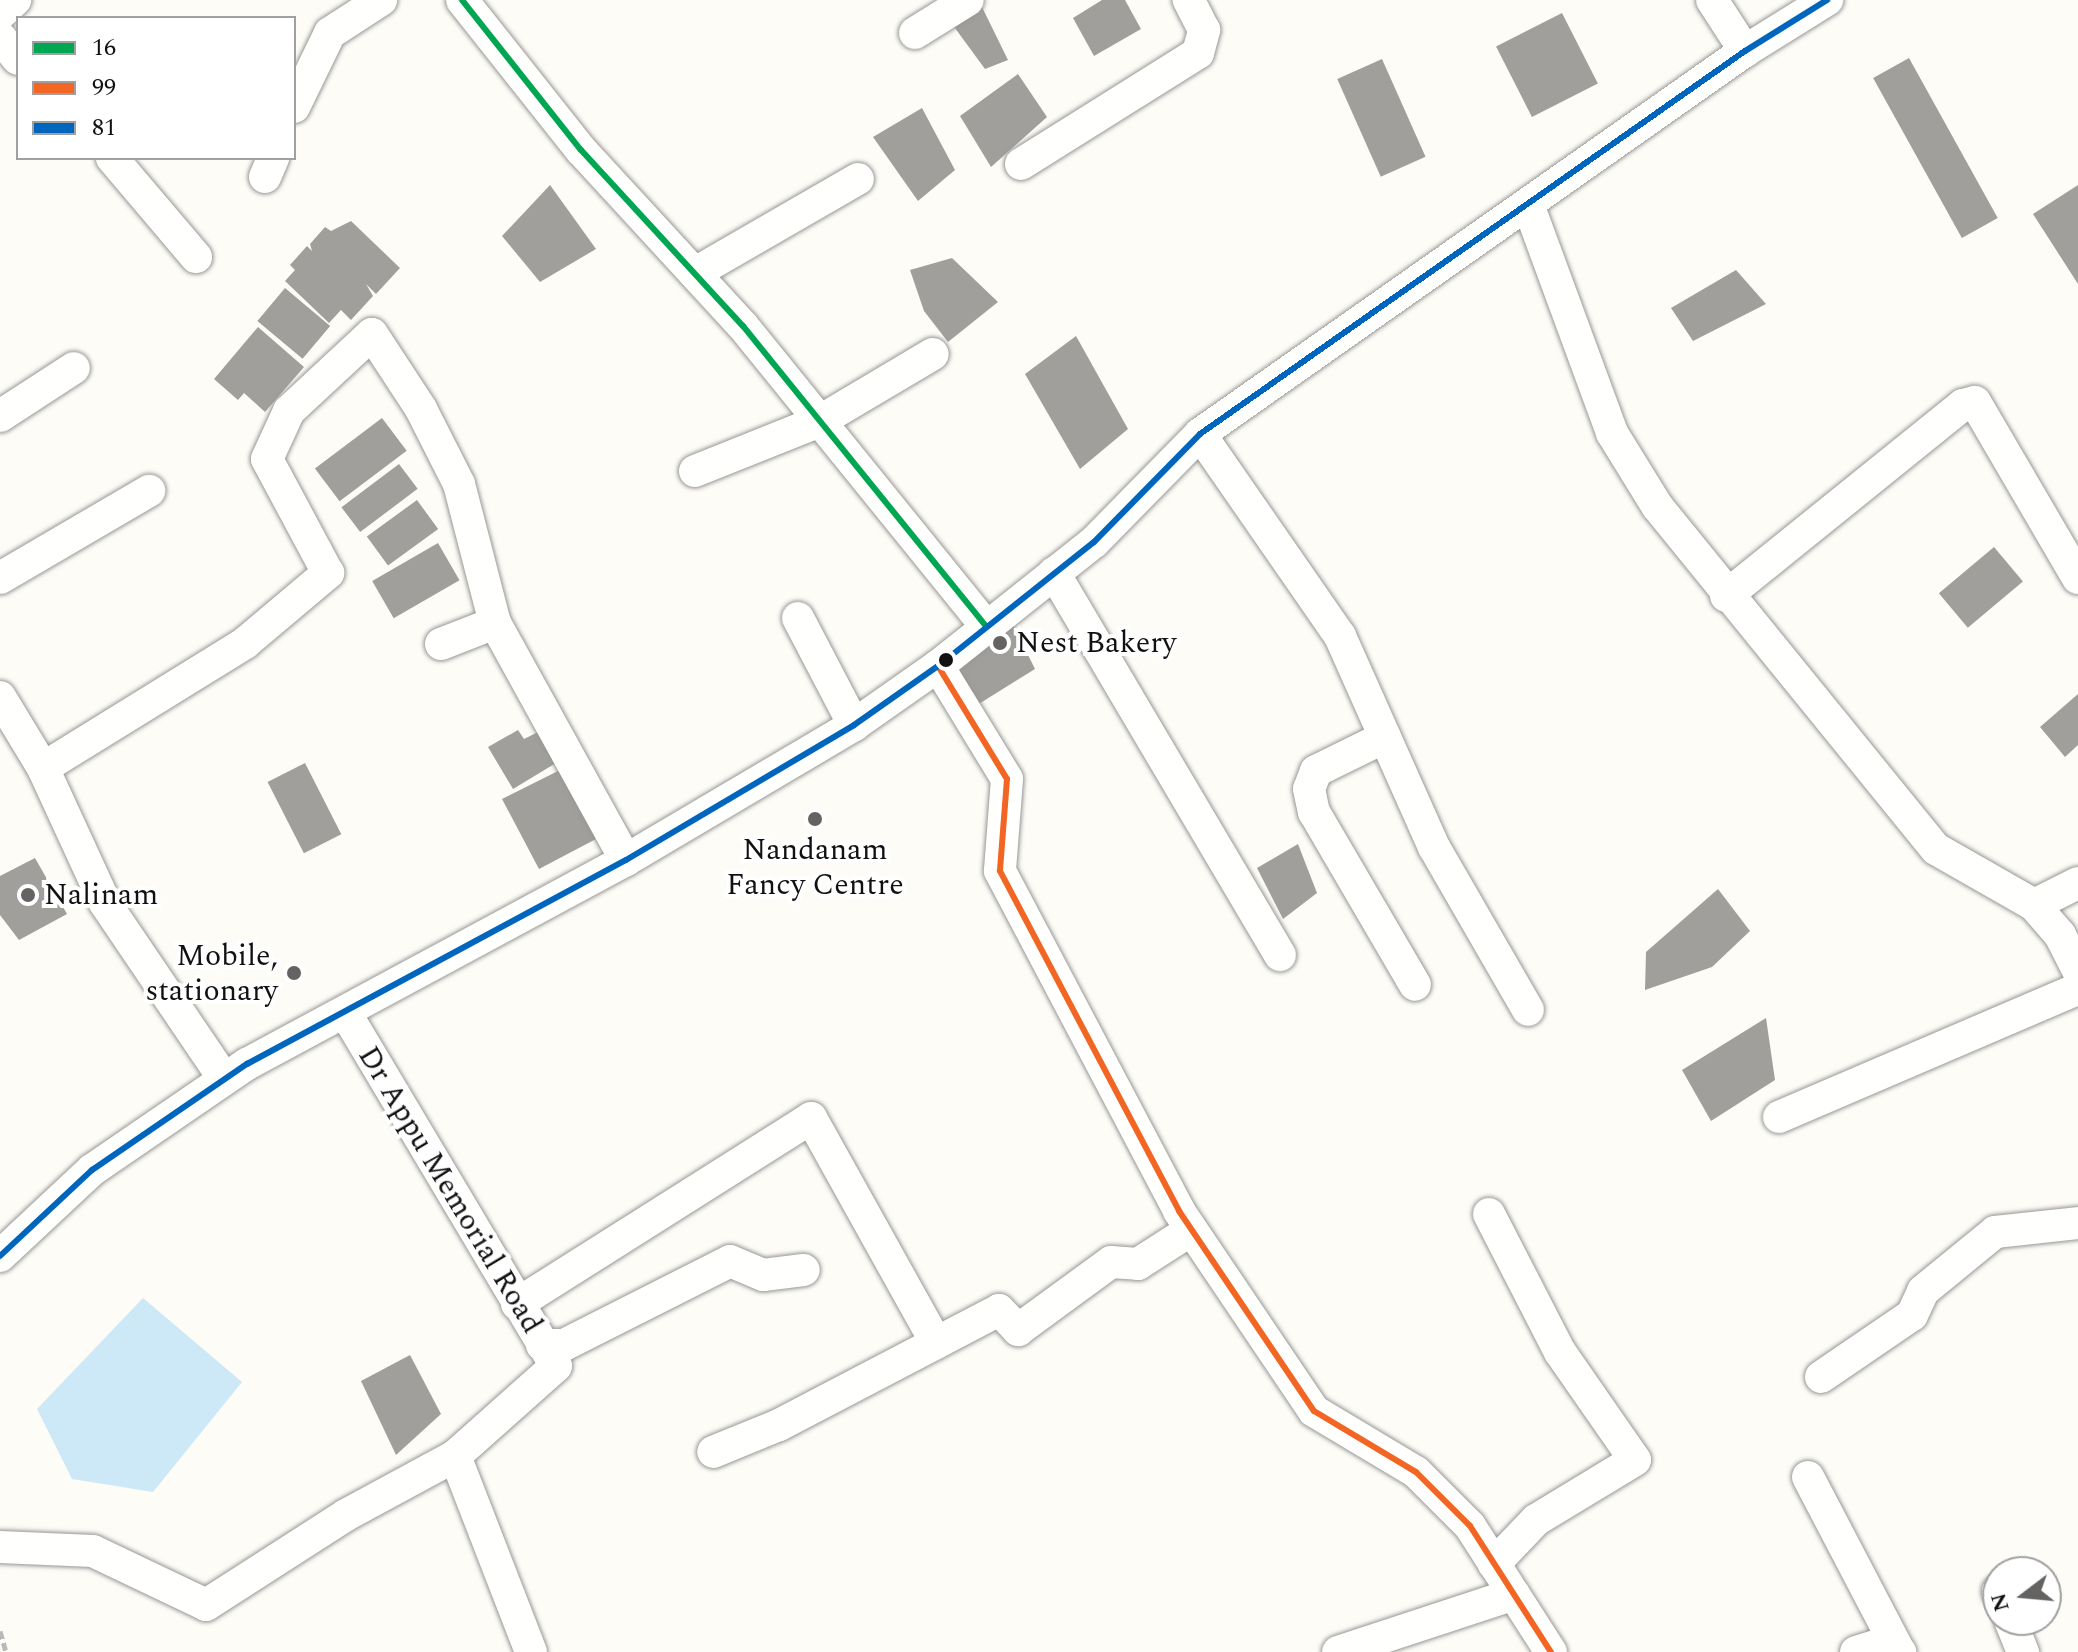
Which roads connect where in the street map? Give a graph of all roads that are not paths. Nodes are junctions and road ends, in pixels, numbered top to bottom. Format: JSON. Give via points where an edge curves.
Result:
{"nodes":[{"id":1,"x":15,"y":0,"type":"edge"},
{"id":2,"x":381,"y":0,"type":"edge"},
{"id":3,"x":462,"y":0,"type":"edge"},
{"id":4,"x":968,"y":0,"type":"edge"},
{"id":5,"x":1189,"y":0,"type":"edge"},
{"id":6,"x":1712,"y":0,"type":"edge"},
{"id":7,"x":1827,"y":0,"type":"edge"},
{"id":8,"x":0,"y":14,"type":"edge"},
{"id":9,"x":915,"y":33,"type":"dead end"},
{"id":10,"x":0,"y":37,"type":"edge"},
{"id":11,"x":1745,"y":51,"type":"junction"},
{"id":12,"x":16,"y":57,"type":"edge"},
{"id":13,"x":296,"y":103,"type":"edge"},
{"id":14,"x":114,"y":160,"type":"edge"},
{"id":15,"x":1021,"y":164,"type":"dead end"},
{"id":16,"x":858,"y":179,"type":"dead end"},
{"id":17,"x":1529,"y":207,"type":"junction"},
{"id":18,"x":196,"y":257,"type":"dead end"},
{"id":19,"x":695,"y":273,"type":"junction"},
{"id":20,"x":933,"y":354,"type":"dead end"},
{"id":21,"x":74,"y":368,"type":"dead end"},
{"id":22,"x":0,"y":416,"type":"edge"},
{"id":23,"x":820,"y":421,"type":"junction"},
{"id":24,"x":1200,"y":434,"type":"junction"},
{"id":25,"x":695,"y":471,"type":"dead end"},
{"id":26,"x":149,"y":491,"type":"dead end"},
{"id":27,"x":1054,"y":573,"type":"junction"},
{"id":28,"x":0,"y":578,"type":"edge"},
{"id":29,"x":2078,"y":578,"type":"edge"},
{"id":30,"x":1726,"y":596,"type":"junction"},
{"id":31,"x":798,"y":618,"type":"dead end"},
{"id":32,"x":495,"y":623,"type":"junction"},
{"id":33,"x":985,"y":625,"type":"junction"},
{"id":34,"x":441,"y":644,"type":"dead end"},
{"id":35,"x":938,"y":666,"type":"junction"},
{"id":36,"x":0,"y":697,"type":"edge"},
{"id":37,"x":854,"y":725,"type":"junction"},
{"id":38,"x":1385,"y":737,"type":"junction"},
{"id":39,"x":43,"y":768,"type":"junction"},
{"id":40,"x":626,"y":860,"type":"junction"},
{"id":41,"x":2078,"y":883,"type":"edge"},
{"id":42,"x":2034,"y":905,"type":"junction"},
{"id":43,"x":1280,"y":955,"type":"dead end"},
{"id":44,"x":2078,"y":970,"type":"edge"},
{"id":45,"x":1415,"y":985,"type":"dead end"},
{"id":46,"x":2078,"y":989,"type":"edge"},
{"id":47,"x":1528,"y":1010,"type":"dead end"},
{"id":48,"x":346,"y":1014,"type":"junction"},
{"id":49,"x":224,"y":1079,"type":"junction"},
{"id":50,"x":1779,"y":1117,"type":"dead end"},
{"id":51,"x":1489,"y":1214,"type":"dead end"},
{"id":52,"x":2078,"y":1223,"type":"edge"},
{"id":53,"x":1191,"y":1230,"type":"junction"},
{"id":54,"x":0,"y":1256,"type":"edge"},
{"id":55,"x":804,"y":1270,"type":"dead end"},
{"id":56,"x":517,"y":1304,"type":"junction"},
{"id":57,"x":936,"y":1343,"type":"junction"},
{"id":58,"x":549,"y":1355,"type":"junction"},
{"id":59,"x":1821,"y":1377,"type":"dead end"},
{"id":60,"x":713,"y":1452,"type":"dead end"},
{"id":61,"x":455,"y":1456,"type":"junction"},
{"id":62,"x":1808,"y":1477,"type":"dead end"},
{"id":63,"x":0,"y":1547,"type":"edge"},
{"id":64,"x":1494,"y":1564,"type":"junction"},
{"id":65,"x":1514,"y":1594,"type":"junction"},
{"id":66,"x":531,"y":1652,"type":"edge"},
{"id":67,"x":1338,"y":1652,"type":"edge"},
{"id":68,"x":1551,"y":1652,"type":"edge"},
{"id":69,"x":1856,"y":1652,"type":"edge"},
{"id":70,"x":1900,"y":1652,"type":"edge"}],
"edges":[{"from":1,"to":8,"type":"street"},
{"from":2,"to":13,"type":"street","via":[[330,33]]},
{"from":3,"to":19,"type":"street","via":[[581,150]]},
{"from":4,"to":9,"type":"street"},
{"from":5,"to":15,"type":"street","via":[[1204,30],[1198,53]]},
{"from":6,"to":11,"type":"street"},
{"from":7,"to":11,"type":"street"},
{"from":10,"to":12,"type":"street"},
{"from":11,"to":17,"type":"street"},
{"from":14,"to":18,"type":"street"},
{"from":16,"to":19,"type":"street"},
{"from":17,"to":24,"type":"street"},
{"from":17,"to":30,"type":"street","via":[[1612,433],[1657,506]]},
{"from":19,"to":23,"type":"street"},
{"from":20,"to":23,"type":"street"},
{"from":21,"to":22,"type":"street"},
{"from":23,"to":25,"type":"street"},
{"from":23,"to":33,"type":"street"},
{"from":24,"to":27,"type":"street","via":[[1094,542]]},
{"from":24,"to":38,"type":"street","via":[[1340,636]]},
{"from":26,"to":28,"type":"street"},
{"from":27,"to":33,"type":"street"},
{"from":27,"to":43,"type":"street"},
{"from":29,"to":30,"type":"street","via":[[1975,402],[1963,405]]},
{"from":30,"to":42,"type":"street","via":[[1936,849]]},
{"from":31,"to":37,"type":"street"},
{"from":32,"to":34,"type":"street"},
{"from":32,"to":39,"type":"street","via":[[459,484],[421,409],[372,334],[289,411],[267,459],[328,573],[245,643]]},
{"from":32,"to":40,"type":"street"},
{"from":33,"to":35,"type":"street"},
{"from":35,"to":37,"type":"street"},
{"from":35,"to":53,"type":"street","via":[[1007,779],[1000,871]]},
{"from":36,"to":39,"type":"street"},
{"from":37,"to":40,"type":"street"},
{"from":38,"to":45,"type":"street","via":[[1316,771],[1309,789],[1314,812]]},
{"from":38,"to":47,"type":"street","via":[[1434,847]]},
{"from":39,"to":49,"type":"street","via":[[105,903]]},
{"from":40,"to":48,"type":"street"},
{"from":41,"to":42,"type":"street"},
{"from":42,"to":44,"type":"street","via":[[2060,935]]},
{"from":46,"to":50,"type":"street"},
{"from":48,"to":49,"type":"street"},
{"from":48,"to":56,"type":"street","name":"Dr Appu Memorial Road"},
{"from":49,"to":54,"type":"street","via":[[92,1170]]},
{"from":51,"to":64,"type":"street","via":[[1560,1352],[1635,1460],[1536,1520]]},
{"from":52,"to":59,"type":"street","via":[[1995,1232],[1923,1291],[1912,1315]]},
{"from":53,"to":57,"type":"street","via":[[1138,1264],[1111,1262],[1018,1330],[999,1310]]},
{"from":53,"to":64,"type":"street","via":[[1314,1411],[1416,1472],[1470,1526]]},
{"from":55,"to":58,"type":"street","via":[[763,1275],[730,1261]]},
{"from":56,"to":57,"type":"street","via":[[811,1118]]},
{"from":56,"to":58,"type":"street","name":"Dr Appu Memorial Road"},
{"from":57,"to":60,"type":"street","via":[[779,1425]]},
{"from":58,"to":61,"type":"street"},
{"from":61,"to":63,"type":"street","via":[[346,1515],[206,1605],[93,1551]]},
{"from":61,"to":66,"type":"street"},
{"from":62,"to":70,"type":"street"},
{"from":64,"to":65,"type":"street"},
{"from":65,"to":67,"type":"street"},
{"from":65,"to":68,"type":"street"},
{"from":69,"to":70,"type":"street","via":[[1876,1646]]}]}
